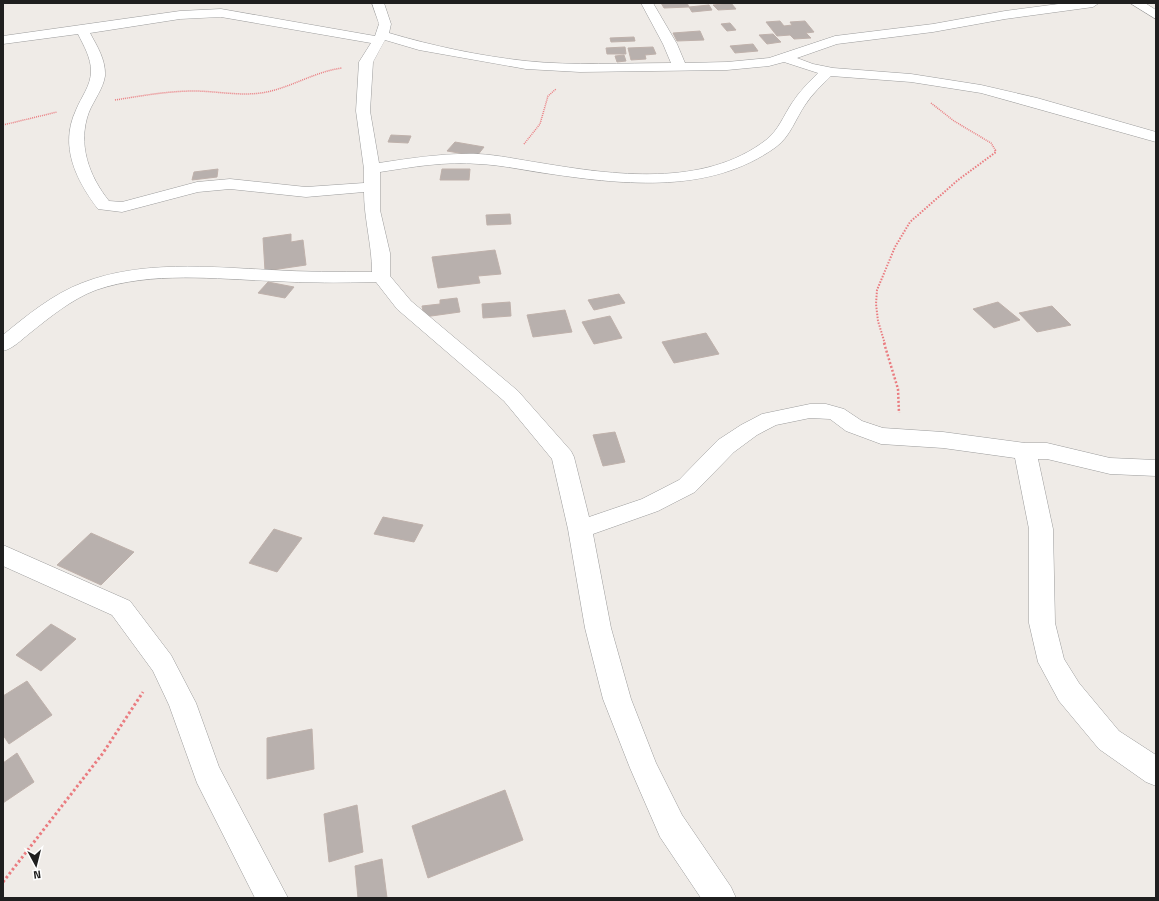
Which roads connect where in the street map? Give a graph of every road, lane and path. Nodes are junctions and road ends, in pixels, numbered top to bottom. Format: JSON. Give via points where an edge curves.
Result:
{"nodes":[{"id":1,"x":378,"y":3,"type":"edge"},
{"id":2,"x":646,"y":3,"type":"edge"},
{"id":3,"x":1008,"y":3,"type":"edge"},
{"id":4,"x":1093,"y":3,"type":"edge"},
{"id":5,"x":1136,"y":3,"type":"edge"},
{"id":6,"x":1027,"y":12,"type":"junction"},
{"id":7,"x":1156,"y":15,"type":"edge"},
{"id":8,"x":82,"y":30,"type":"junction"},
{"id":9,"x":380,"y":38,"type":"junction"},
{"id":10,"x":3,"y":40,"type":"edge"},
{"id":11,"x":785,"y":58,"type":"junction"},
{"id":12,"x":366,"y":62,"type":"junction"},
{"id":13,"x":680,"y":67,"type":"junction"},
{"id":14,"x":580,"y":68,"type":"junction"},
{"id":15,"x":827,"y":72,"type":"junction"},
{"id":16,"x":912,"y":78,"type":"junction"},
{"id":17,"x":84,"y":107,"type":"junction"},
{"id":18,"x":3,"y":125,"type":"edge"},
{"id":19,"x":1156,"y":137,"type":"edge"},
{"id":20,"x":508,"y":163,"type":"junction"},
{"id":21,"x":371,"y":178,"type":"junction"},
{"id":22,"x":381,"y":277,"type":"junction"},
{"id":23,"x":3,"y":345,"type":"edge"},
{"id":24,"x":899,"y":437,"type":"junction"},
{"id":25,"x":1025,"y":451,"type":"junction"},
{"id":26,"x":1156,"y":468,"type":"edge"},
{"id":27,"x":580,"y":529,"type":"junction"},
{"id":28,"x":3,"y":555,"type":"edge"},
{"id":29,"x":162,"y":663,"type":"junction"},
{"id":30,"x":1156,"y":772,"type":"edge"},
{"id":31,"x":3,"y":882,"type":"edge"},
{"id":32,"x":272,"y":898,"type":"edge"},
{"id":33,"x":720,"y":898,"type":"edge"}],
"edges":[{"from":1,"to":9,"type":"street","via":[[385,24]]},
{"from":2,"to":13,"type":"street"},
{"from":3,"to":6,"type":"street"},
{"from":4,"to":6,"type":"street"},
{"from":5,"to":7,"type":"street"},
{"from":6,"to":11,"type":"street","via":[[933,28],[835,40]]},
{"from":8,"to":9,"type":"street","via":[[186,14],[221,13]]},
{"from":8,"to":10,"type":"street"},
{"from":8,"to":17,"type":"street","via":[[98,68],[95,88]]},
{"from":9,"to":12,"type":"street"},
{"from":9,"to":14,"type":"street","via":[[526,65]]},
{"from":11,"to":13,"type":"street","via":[[750,64]]},
{"from":11,"to":15,"type":"street"},
{"from":12,"to":17,"type":"path","via":[[352,67],[324,70],[295,84],[263,93],[234,95],[184,92],[122,99]]},
{"from":12,"to":21,"type":"street","via":[[363,111]]},
{"from":13,"to":14,"type":"street"},
{"from":14,"to":20,"type":"path","via":[[570,80],[548,96],[540,124]]},
{"from":15,"to":16,"type":"street"},
{"from":15,"to":20,"type":"street","via":[[799,103],[773,142],[730,167],[684,176],[620,179]]},
{"from":16,"to":19,"type":"street","via":[[970,86],[1034,101]]},
{"from":16,"to":24,"type":"path","via":[[936,108],[991,143],[996,152],[958,180],[910,222],[895,247],[877,290],[878,321],[898,389]]},
{"from":17,"to":18,"type":"path"},
{"from":17,"to":21,"type":"street","via":[[75,134],[77,154],[92,188],[104,205],[122,207],[197,187],[230,184],[306,192]]},
{"from":20,"to":21,"type":"street","via":[[458,158],[431,160]]},
{"from":21,"to":22,"type":"street","via":[[372,210],[381,252]]},
{"from":22,"to":23,"type":"street","via":[[159,274],[118,278],[88,287],[55,306]]},
{"from":22,"to":27,"type":"street","via":[[404,305],[511,396],[563,457]]},
{"from":24,"to":25,"type":"street"},
{"from":24,"to":27,"type":"street","via":[[869,433],[837,414],[826,411],[810,411],[770,419],[726,446],[686,486],[650,505]]},
{"from":25,"to":26,"type":"street","via":[[1046,451],[1110,466]]},
{"from":25,"to":30,"type":"street","via":[[1041,529],[1042,623],[1051,662],[1069,692],[1109,740]]},
{"from":27,"to":33,"type":"street","via":[[598,628],[617,699],[644,768],[671,826]]},
{"from":28,"to":29,"type":"street","via":[[121,608]]},
{"from":29,"to":31,"type":"path","via":[[103,753]]},
{"from":29,"to":32,"type":"street","via":[[182,703],[207,773]]}]}
